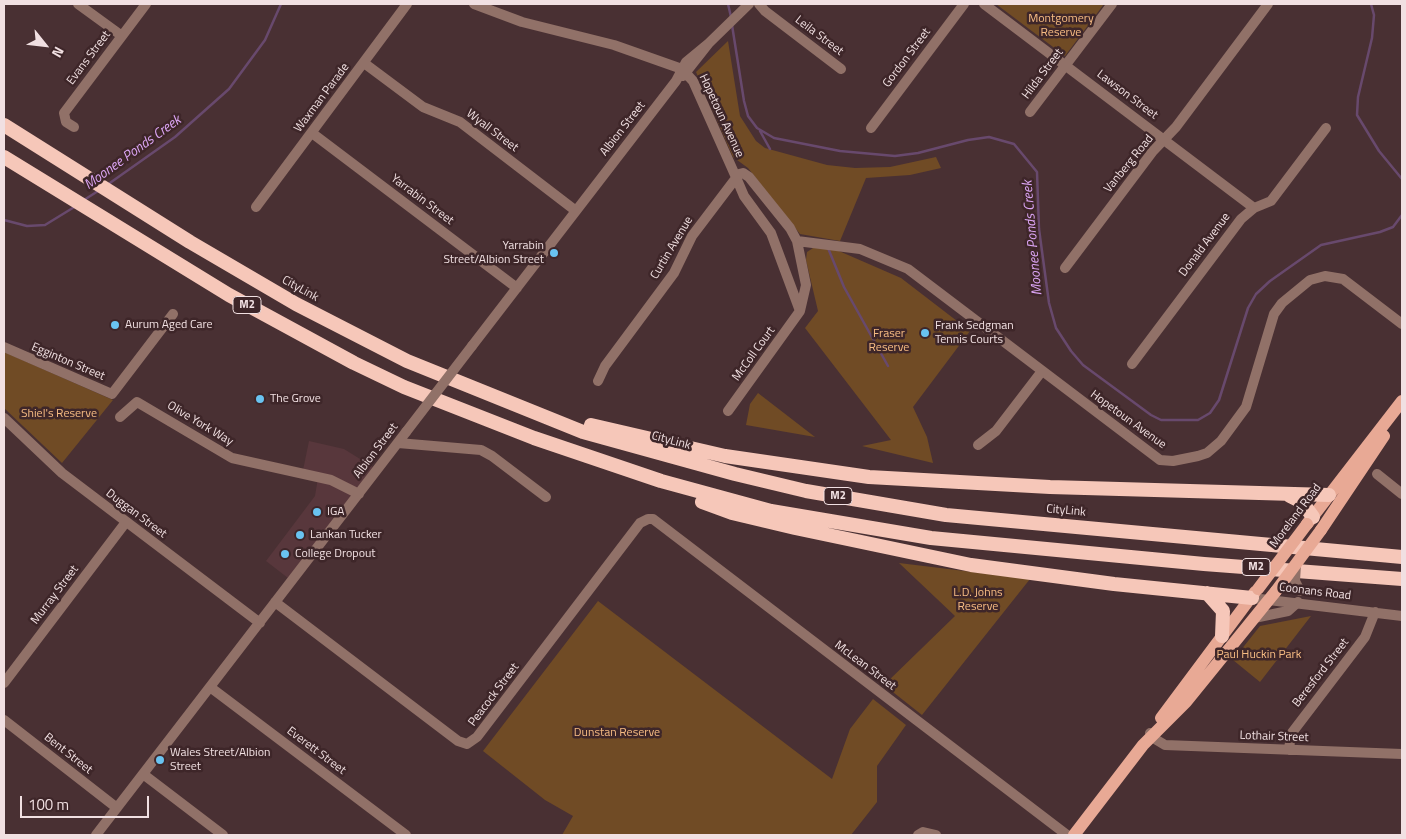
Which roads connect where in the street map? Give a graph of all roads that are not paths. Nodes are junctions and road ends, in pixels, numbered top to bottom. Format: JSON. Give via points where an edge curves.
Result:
{"nodes":[{"id":1,"x":78,"y":4,"type":"edge"},
{"id":2,"x":146,"y":4,"type":"edge"},
{"id":3,"x":407,"y":4,"type":"edge"},
{"id":4,"x":474,"y":4,"type":"edge"},
{"id":5,"x":750,"y":4,"type":"edge"},
{"id":6,"x":759,"y":4,"type":"edge"},
{"id":7,"x":964,"y":4,"type":"edge"},
{"id":8,"x":984,"y":4,"type":"edge"},
{"id":9,"x":1112,"y":4,"type":"edge"},
{"id":10,"x":1268,"y":4,"type":"edge"},
{"id":11,"x":122,"y":36,"type":"junction"},
{"id":12,"x":364,"y":63,"type":"junction"},
{"id":13,"x":1066,"y":65,"type":"junction"},
{"id":14,"x":841,"y":69,"type":"dead end"},
{"id":15,"x":684,"y":71,"type":"junction"},
{"id":16,"x":1030,"y":112,"type":"dead end"},
{"id":17,"x":4,"y":125,"type":"edge"},
{"id":18,"x":74,"y":127,"type":"dead end"},
{"id":19,"x":871,"y":128,"type":"dead end"},
{"id":20,"x":1326,"y":128,"type":"dead end"},
{"id":21,"x":312,"y":133,"type":"junction"},
{"id":22,"x":1165,"y":139,"type":"junction"},
{"id":23,"x":4,"y":157,"type":"edge"},
{"id":24,"x":735,"y":176,"type":"junction"},
{"id":25,"x":256,"y":207,"type":"dead end"},
{"id":26,"x":1254,"y":208,"type":"junction"},
{"id":27,"x":576,"y":211,"type":"junction"},
{"id":28,"x":797,"y":241,"type":"junction"},
{"id":29,"x":1065,"y":268,"type":"dead end"},
{"id":30,"x":516,"y":288,"type":"junction"},
{"id":31,"x":800,"y":311,"type":"junction"},
{"id":32,"x":173,"y":314,"type":"dead end"},
{"id":33,"x":1402,"y":324,"type":"edge"},
{"id":34,"x":4,"y":347,"type":"edge"},
{"id":35,"x":1132,"y":364,"type":"dead end"},
{"id":36,"x":1042,"y":371,"type":"junction"},
{"id":37,"x":598,"y":381,"type":"dead end"},
{"id":38,"x":1402,"y":401,"type":"edge"},
{"id":39,"x":522,"y":408,"type":"junction"},
{"id":40,"x":1402,"y":410,"type":"edge"},
{"id":41,"x":728,"y":411,"type":"dead end"},
{"id":42,"x":120,"y":417,"type":"dead end"},
{"id":43,"x":4,"y":418,"type":"edge"},
{"id":44,"x":398,"y":443,"type":"junction"},
{"id":45,"x":978,"y":445,"type":"dead end"},
{"id":46,"x":592,"y":459,"type":"junction"},
{"id":47,"x":1377,"y":474,"type":"dead end"},
{"id":48,"x":359,"y":494,"type":"junction"},
{"id":49,"x":1272,"y":494,"type":"junction"},
{"id":50,"x":1402,"y":494,"type":"edge"},
{"id":51,"x":1329,"y":495,"type":"junction"},
{"id":52,"x":546,"y":497,"type":"dead end"},
{"id":53,"x":648,"y":518,"type":"joint"},
{"id":54,"x":126,"y":522,"type":"junction"},
{"id":55,"x":1314,"y":524,"type":"junction"},
{"id":56,"x":1402,"y":557,"type":"edge"},
{"id":57,"x":1296,"y":565,"type":"junction"},
{"id":58,"x":1402,"y":579,"type":"edge"},
{"id":59,"x":1207,"y":593,"type":"junction"},
{"id":60,"x":1255,"y":593,"type":"junction"},
{"id":61,"x":1273,"y":595,"type":"junction"},
{"id":62,"x":275,"y":602,"type":"junction"},
{"id":63,"x":1298,"y":602,"type":"junction"},
{"id":64,"x":1314,"y":604,"type":"junction"},
{"id":65,"x":1375,"y":612,"type":"junction"},
{"id":66,"x":1402,"y":614,"type":"edge"},
{"id":67,"x":1254,"y":618,"type":"junction"},
{"id":68,"x":260,"y":623,"type":"junction"},
{"id":69,"x":1222,"y":636,"type":"junction"},
{"id":70,"x":4,"y":683,"type":"edge"},
{"id":71,"x":210,"y":687,"type":"junction"},
{"id":72,"x":4,"y":720,"type":"edge"},
{"id":73,"x":1148,"y":738,"type":"junction"},
{"id":74,"x":1289,"y":750,"type":"junction"},
{"id":75,"x":1402,"y":754,"type":"edge"},
{"id":76,"x":143,"y":774,"type":"junction"},
{"id":77,"x":117,"y":808,"type":"junction"},
{"id":78,"x":96,"y":835,"type":"edge"},
{"id":79,"x":223,"y":835,"type":"edge"},
{"id":80,"x":406,"y":835,"type":"edge"},
{"id":81,"x":918,"y":835,"type":"edge"},
{"id":82,"x":936,"y":835,"type":"edge"},
{"id":83,"x":1067,"y":835,"type":"edge"},
{"id":84,"x":1074,"y":835,"type":"edge"}],
"edges":[{"from":1,"to":11,"type":"street"},
{"from":2,"to":11,"type":"street","name":"Evans Street"},
{"from":3,"to":12,"type":"street","name":"Waxman Parade"},
{"from":4,"to":15,"type":"street","via":[[522,22],[614,45]]},
{"from":5,"to":15,"type":"street","name":"Albion Street","via":[[691,57]]},
{"from":6,"to":14,"type":"street","name":"Leila Street"},
{"from":7,"to":19,"type":"street","name":"Gordon Street"},
{"from":8,"to":13,"type":"street","name":"Lawson Street"},
{"from":9,"to":13,"type":"street","name":"Hilda Street"},
{"from":10,"to":22,"type":"street","name":"Vanberg Road"},
{"from":11,"to":18,"type":"street","name":"Evans Street","via":[[64,113],[64,119]]},
{"from":12,"to":21,"type":"street","name":"Waxman Parade"},
{"from":12,"to":27,"type":"street","name":"Wyall Street","via":[[424,107],[460,122]]},
{"from":13,"to":16,"type":"street","name":"Hilda Street"},
{"from":13,"to":22,"type":"street","name":"Lawson Street"},
{"from":15,"to":24,"type":"street","name":"Hopetoun Avenue","via":[[693,81]]},
{"from":15,"to":27,"type":"street","name":"Albion Street"},
{"from":17,"to":39,"type":"highway","name":"CityLink","number":"M2","via":[[114,196],[304,308],[407,360]]},
{"from":20,"to":26,"type":"street","name":"Donald Avenue","via":[[1271,201]]},
{"from":21,"to":25,"type":"street","name":"Waxman Parade"},
{"from":21,"to":30,"type":"street","name":"Yarrabin Street"},
{"from":22,"to":26,"type":"street","name":"Lawson Street"},
{"from":22,"to":29,"type":"street","name":"Vanberg Road"},
{"from":23,"to":46,"type":"highway","number":"M2","via":[[229,295],[354,363],[404,387]]},
{"from":24,"to":28,"type":"street","name":"Hopetoun Avenue","via":[[743,173],[749,177]]},
{"from":24,"to":31,"type":"street","name":"Hopetoun Avenue","via":[[744,196],[771,233]]},
{"from":24,"to":37,"type":"street","name":"Curtin Avenue","via":[[692,236],[674,273],[604,366]]},
{"from":26,"to":35,"type":"street","name":"Donald Avenue","via":[[1241,218]]},
{"from":27,"to":30,"type":"street","name":"Albion Street"},
{"from":28,"to":31,"type":"street","name":"Hopetoun Avenue","via":[[806,285]]},
{"from":28,"to":36,"type":"street","name":"Hopetoun Avenue","via":[[839,245],[878,255],[908,270]]},
{"from":30,"to":44,"type":"street","name":"Albion Street","bridge":true},
{"from":31,"to":41,"type":"street","name":"McColl Court"},
{"from":32,"to":34,"type":"street","name":"Egginton Street","via":[[112,394]]},
{"from":33,"to":36,"type":"street","name":"Hopetoun Avenue","via":[[1343,279],[1325,276],[1304,284],[1274,314],[1250,397],[1241,415],[1214,448],[1198,456],[1173,461],[1154,456]]},
{"from":36,"to":45,"type":"street","via":[[996,431]]},
{"from":38,"to":51,"type":"main road","name":"Moreland Road"},
{"from":39,"to":49,"type":"highway","via":[[725,456],[869,477]]},
{"from":39,"to":56,"type":"highway","name":"CityLink","number":"M2","via":[[583,432],[806,491],[937,513]]},
{"from":40,"to":55,"type":"main road","name":"Moreland Road"},
{"from":42,"to":48,"type":"street","name":"Olive York Way","via":[[137,402],[232,458],[331,480]]},
{"from":43,"to":54,"type":"street","name":"Duggan Street","via":[[62,473]]},
{"from":44,"to":48,"type":"street","name":"Albion Street"},
{"from":44,"to":52,"type":"street","via":[[481,450]]},
{"from":46,"to":58,"type":"highway","number":"M2","via":[[710,496],[873,530],[1089,554]]},
{"from":46,"to":59,"type":"highway","via":[[723,510],[795,528],[971,565]]},
{"from":47,"to":50,"type":"street"},
{"from":48,"to":62,"type":"street","name":"Albion Street"},
{"from":49,"to":51,"type":"highway"},
{"from":49,"to":55,"type":"highway","via":[[1302,502]]},
{"from":51,"to":55,"type":"main road","name":"Moreland Road"},
{"from":53,"to":62,"type":"street","name":"Peacock Street","via":[[640,524],[477,737],[467,744],[458,741]]},
{"from":53,"to":83,"type":"street","name":"McLean Street"},
{"from":54,"to":68,"type":"street","name":"Duggan Street"},
{"from":54,"to":70,"type":"street","name":"Murray Street"},
{"from":55,"to":57,"type":"main road","name":"Moreland Road","bridge":true,"via":[[1310,546]]},
{"from":55,"to":60,"type":"main road","name":"Moreland Road","bridge":true},
{"from":57,"to":61,"type":"main road","name":"Moreland Road","bridge":true},
{"from":57,"to":64,"type":"street","bridge":true,"via":[[1295,581],[1300,591]]},
{"from":59,"to":60,"type":"highway"},
{"from":59,"to":69,"type":"highway","via":[[1223,611]]},
{"from":60,"to":61,"type":"street","name":"Coonans Road"},
{"from":60,"to":69,"type":"main road","name":"Moreland Road"},
{"from":61,"to":63,"type":"street","name":"Coonans Road"},
{"from":61,"to":67,"type":"main road","name":"Moreland Road"},
{"from":62,"to":68,"type":"street","name":"Albion Street"},
{"from":63,"to":64,"type":"street","name":"Coonans Road"},
{"from":63,"to":67,"type":"street","via":[[1288,611]]},
{"from":64,"to":65,"type":"street","name":"Coonans Road"},
{"from":65,"to":66,"type":"street","name":"Coonans Road"},
{"from":65,"to":74,"type":"street","name":"Beresford Street","via":[[1364,637],[1291,734]]},
{"from":67,"to":73,"type":"main road","name":"Moreland Road","via":[[1186,702]]},
{"from":68,"to":71,"type":"street","name":"Albion Street"},
{"from":69,"to":73,"type":"main road","name":"Moreland Road"},
{"from":71,"to":76,"type":"street","name":"Albion Street"},
{"from":71,"to":80,"type":"street","name":"Everett Street"},
{"from":72,"to":77,"type":"street","name":"Bent Street"},
{"from":73,"to":74,"type":"street","name":"Lothair Street","via":[[1165,744]]},
{"from":73,"to":84,"type":"main road","name":"Moreland Road"},
{"from":74,"to":75,"type":"street","name":"Lothair Street"},
{"from":76,"to":77,"type":"street","name":"Albion Street"},
{"from":76,"to":79,"type":"street"},
{"from":77,"to":78,"type":"street","name":"Albion Street"},
{"from":81,"to":82,"type":"street","via":[[928,832]]}]}
